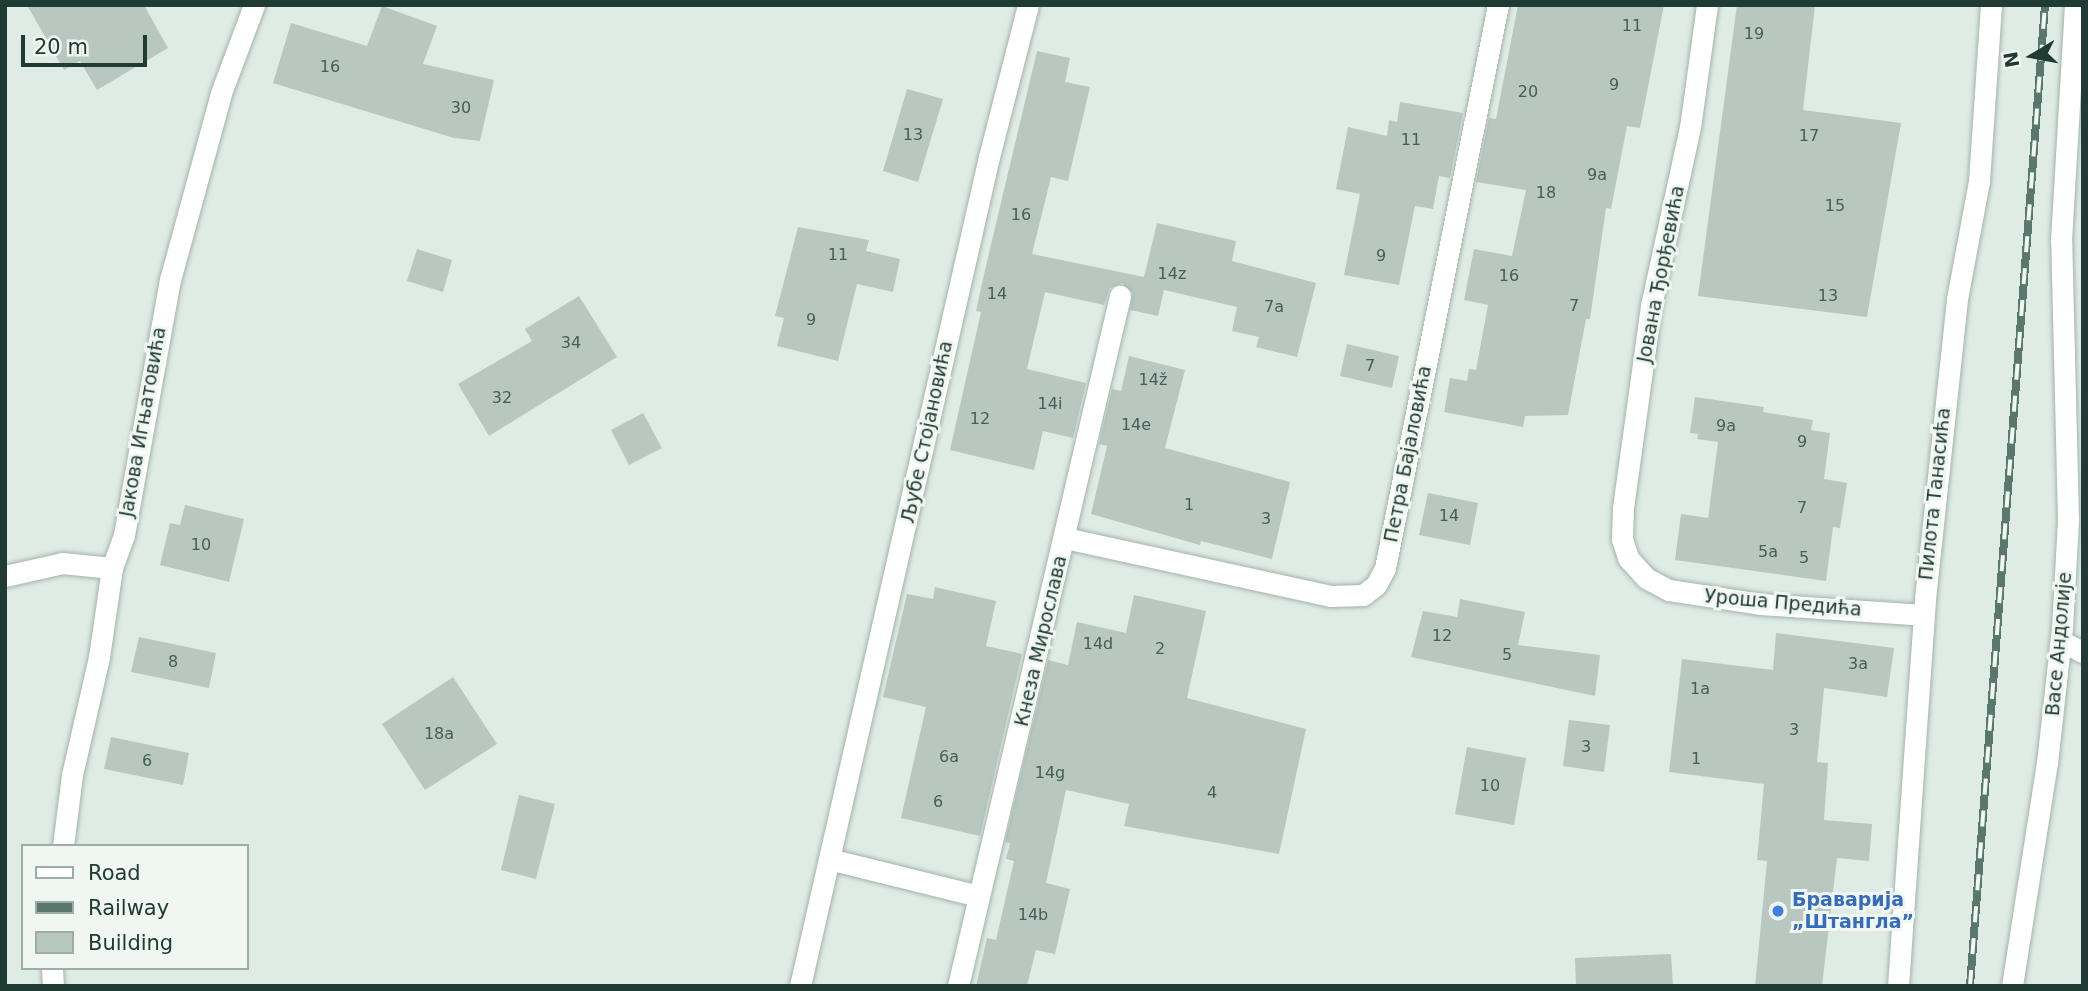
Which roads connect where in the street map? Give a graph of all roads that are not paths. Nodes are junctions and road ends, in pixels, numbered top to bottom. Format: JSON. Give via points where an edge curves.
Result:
{"nodes":[{"id":1,"x":254,"y":5,"type":"edge"},
{"id":2,"x":1028,"y":5,"type":"edge"},
{"id":3,"x":1497,"y":5,"type":"edge"},
{"id":4,"x":1707,"y":5,"type":"edge"},
{"id":5,"x":1991,"y":5,"type":"edge"},
{"id":6,"x":2075,"y":5,"type":"edge"},
{"id":7,"x":1120,"y":296,"type":"dead end"},
{"id":8,"x":1065,"y":538,"type":"junction"},
{"id":9,"x":112,"y":568,"type":"junction"},
{"id":10,"x":5,"y":576,"type":"edge"},
{"id":11,"x":1646,"y":578,"type":"joint"},
{"id":12,"x":1924,"y":615,"type":"junction"},
{"id":13,"x":2061,"y":641,"type":"junction"},
{"id":14,"x":2083,"y":652,"type":"edge"},
{"id":15,"x":63,"y":844,"type":"edge"},
{"id":16,"x":832,"y":860,"type":"junction"},
{"id":17,"x":979,"y":897,"type":"junction"},
{"id":18,"x":800,"y":986,"type":"edge"},
{"id":19,"x":958,"y":986,"type":"edge"},
{"id":20,"x":1898,"y":986,"type":"edge"},
{"id":21,"x":2012,"y":986,"type":"edge"}],
"edges":[{"from":1,"to":9,"type":"street","name":"Јакова Игњатовића","via":[[221,93],[170,280],[124,535]]},
{"from":2,"to":16,"type":"street","name":"Љубе Стојановића","via":[[946,346]]},
{"from":3,"to":8,"type":"street","name":"Петра Бајаловића","via":[[1385,568],[1376,585],[1363,595],[1331,596]]},
{"from":4,"to":11,"type":"street","name":"Јована Ђорђевића","via":[[1690,127],[1651,306],[1623,509],[1622,539],[1628,558]]},
{"from":5,"to":12,"type":"street","name":"Пилота Танасића","via":[[1979,181],[1950,351]]},
{"from":6,"to":13,"type":"street","name":"Васе Андолије","via":[[2060,240],[2068,492]]},
{"from":7,"to":8,"type":"street","name":"Кнеза Мирослава"},
{"from":8,"to":17,"type":"street","name":"Кнеза Мирослава"},
{"from":9,"to":10,"type":"street","via":[[62,563]]},
{"from":9,"to":15,"type":"street","name":"Јакова Игњатовића"},
{"from":11,"to":12,"type":"street","name":"Уроша Предића","via":[[1669,590],[1760,604]]},
{"from":12,"to":20,"type":"street","name":"Пилота Танасића"},
{"from":13,"to":14,"type":"street"},
{"from":13,"to":21,"type":"street","name":"Васе Андолије"},
{"from":16,"to":17,"type":"street"},
{"from":16,"to":18,"type":"street","name":"Љубе Стојановића"},
{"from":17,"to":19,"type":"street","name":"Кнеза Мирослава"}]}
